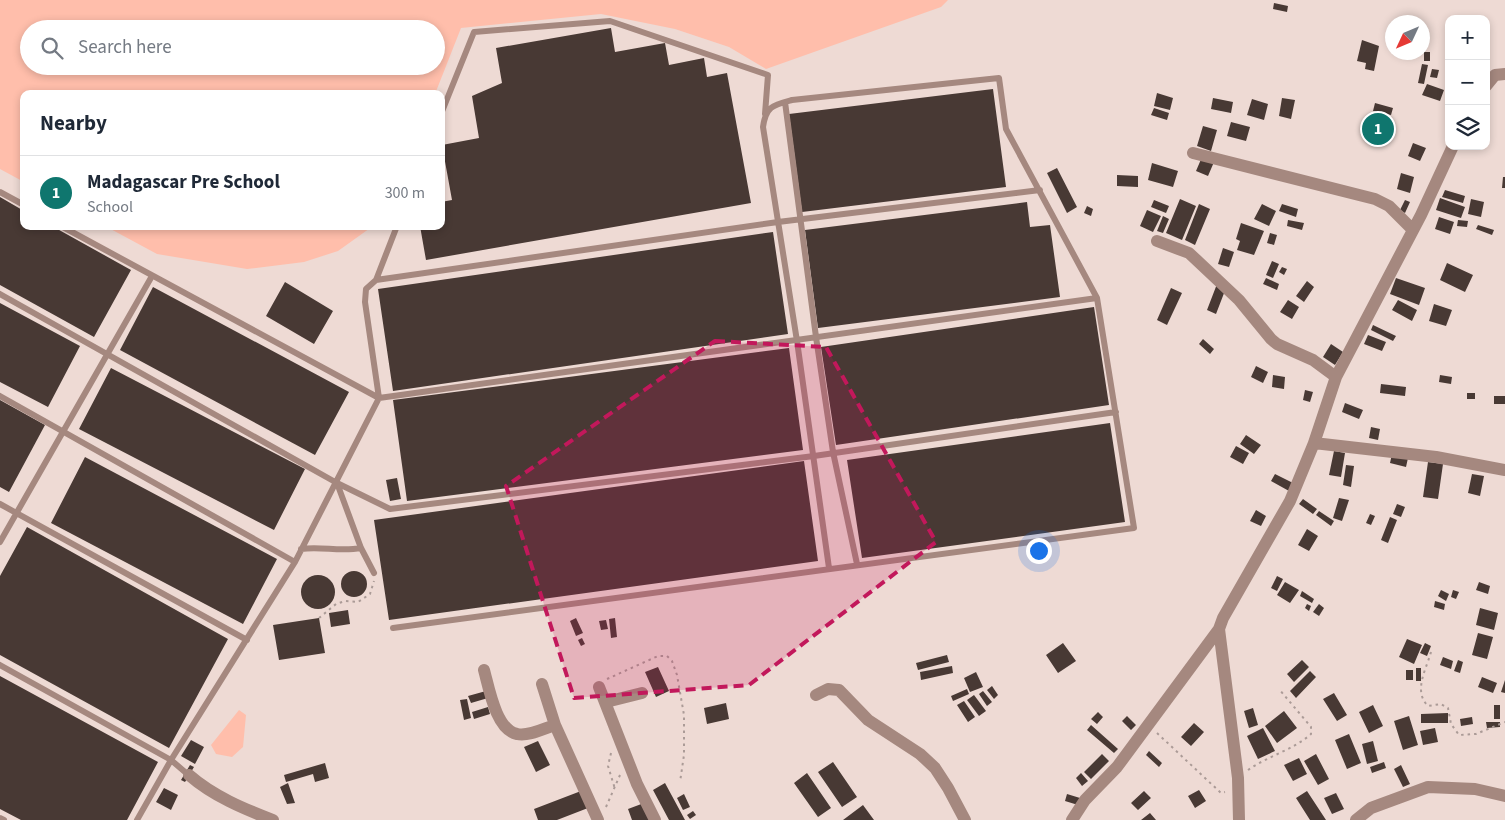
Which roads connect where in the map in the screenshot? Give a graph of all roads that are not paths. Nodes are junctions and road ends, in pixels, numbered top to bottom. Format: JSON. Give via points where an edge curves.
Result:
{"nodes":[{"id":1,"x":1505,"y":74,"type":"edge"},
{"id":2,"x":1490,"y":81,"type":"edge"},
{"id":3,"x":785,"y":102,"type":"junction"},
{"id":4,"x":445,"y":104,"type":"edge"},
{"id":5,"x":765,"y":114,"type":"junction"},
{"id":6,"x":1450,"y":150,"type":"edge"},
{"id":7,"x":1193,"y":153,"type":"dead end"},
{"id":8,"x":1040,"y":190,"type":"junction"},
{"id":9,"x":0,"y":192,"type":"edge"},
{"id":10,"x":20,"y":204,"type":"edge"},
{"id":11,"x":800,"y":220,"type":"junction"},
{"id":12,"x":778,"y":222,"type":"junction"},
{"id":13,"x":68,"y":230,"type":"edge"},
{"id":14,"x":395,"y":230,"type":"edge"},
{"id":15,"x":1413,"y":230,"type":"junction"},
{"id":16,"x":1157,"y":241,"type":"dead end"},
{"id":17,"x":152,"y":276,"type":"junction"},
{"id":18,"x":376,"y":280,"type":"junction"},
{"id":19,"x":0,"y":294,"type":"edge"},
{"id":20,"x":1097,"y":298,"type":"junction"},
{"id":21,"x":816,"y":337,"type":"junction"},
{"id":22,"x":798,"y":341,"type":"junction"},
{"id":23,"x":108,"y":354,"type":"junction"},
{"id":24,"x":1336,"y":377,"type":"junction"},
{"id":25,"x":0,"y":396,"type":"edge"},
{"id":26,"x":379,"y":398,"type":"junction"},
{"id":27,"x":1116,"y":412,"type":"junction"},
{"id":28,"x":64,"y":431,"type":"junction"},
{"id":29,"x":1314,"y":443,"type":"junction"},
{"id":30,"x":833,"y":452,"type":"junction"},
{"id":31,"x":814,"y":456,"type":"junction"},
{"id":32,"x":1505,"y":470,"type":"edge"},
{"id":33,"x":337,"y":483,"type":"junction"},
{"id":34,"x":0,"y":504,"type":"edge"},
{"id":35,"x":16,"y":513,"type":"junction"},
{"id":36,"x":0,"y":542,"type":"edge"},
{"id":37,"x":361,"y":548,"type":"junction"},
{"id":38,"x":301,"y":549,"type":"junction"},
{"id":39,"x":295,"y":562,"type":"junction"},
{"id":40,"x":857,"y":564,"type":"junction"},
{"id":41,"x":829,"y":568,"type":"junction"},
{"id":42,"x":374,"y":574,"type":"road end"},
{"id":43,"x":392,"y":628,"type":"dead end"},
{"id":44,"x":1219,"y":629,"type":"junction"},
{"id":45,"x":247,"y":640,"type":"junction"},
{"id":46,"x":0,"y":665,"type":"edge"},
{"id":47,"x":484,"y":670,"type":"dead end"},
{"id":48,"x":542,"y":684,"type":"dead end"},
{"id":49,"x":599,"y":687,"type":"road end"},
{"id":50,"x":642,"y":692,"type":"dead end"},
{"id":51,"x":816,"y":695,"type":"dead end"},
{"id":52,"x":606,"y":702,"type":"junction"},
{"id":53,"x":555,"y":725,"type":"junction"},
{"id":54,"x":171,"y":760,"type":"junction"},
{"id":55,"x":187,"y":774,"type":"joint"},
{"id":56,"x":1505,"y":796,"type":"edge"},
{"id":57,"x":601,"y":816,"type":"edge"},
{"id":58,"x":0,"y":818,"type":"edge"},
{"id":59,"x":4,"y":820,"type":"edge"},
{"id":60,"x":137,"y":820,"type":"edge"},
{"id":61,"x":273,"y":820,"type":"edge"},
{"id":62,"x":655,"y":820,"type":"edge"},
{"id":63,"x":965,"y":820,"type":"edge"},
{"id":64,"x":1072,"y":820,"type":"edge"},
{"id":65,"x":1239,"y":820,"type":"edge"},
{"id":66,"x":1356,"y":820,"type":"edge"}],
"edges":[{"from":1,"to":2,"type":"street","via":[[1495,75]]},
{"from":3,"to":5,"type":"lane","via":[[774,105]]},
{"from":3,"to":8,"type":"lane","via":[[999,78],[1006,129]]},
{"from":3,"to":11,"type":"lane"},
{"from":4,"to":5,"type":"lane","via":[[474,32],[610,21],[768,75]]},
{"from":5,"to":12,"type":"lane","via":[[763,127]]},
{"from":6,"to":15,"type":"street"},
{"from":7,"to":15,"type":"street","via":[[1375,199],[1388,206]]},
{"from":8,"to":11,"type":"lane"},
{"from":8,"to":20,"type":"lane"},
{"from":9,"to":10,"type":"lane"},
{"from":11,"to":12,"type":"lane"},
{"from":11,"to":21,"type":"lane"},
{"from":12,"to":18,"type":"lane"},
{"from":12,"to":22,"type":"lane"},
{"from":13,"to":17,"type":"lane"},
{"from":14,"to":18,"type":"lane"},
{"from":15,"to":24,"type":"street"},
{"from":16,"to":24,"type":"street","via":[[1189,253],[1239,300],[1271,339],[1313,360]]},
{"from":17,"to":23,"type":"lane"},
{"from":17,"to":26,"type":"lane"},
{"from":18,"to":26,"type":"lane","via":[[366,289],[364,302]]},
{"from":19,"to":23,"type":"lane"},
{"from":20,"to":21,"type":"lane"},
{"from":20,"to":27,"type":"lane"},
{"from":21,"to":22,"type":"lane"},
{"from":21,"to":30,"type":"lane"},
{"from":22,"to":26,"type":"lane"},
{"from":22,"to":31,"type":"lane"},
{"from":23,"to":28,"type":"lane"},
{"from":23,"to":33,"type":"lane"},
{"from":24,"to":29,"type":"street"},
{"from":25,"to":28,"type":"lane"},
{"from":26,"to":33,"type":"lane"},
{"from":27,"to":30,"type":"lane"},
{"from":27,"to":40,"type":"lane","via":[[1134,528]]},
{"from":28,"to":35,"type":"lane"},
{"from":28,"to":39,"type":"lane"},
{"from":29,"to":32,"type":"street"},
{"from":29,"to":44,"type":"street","via":[[1290,501]]},
{"from":30,"to":31,"type":"lane"},
{"from":30,"to":40,"type":"lane"},
{"from":31,"to":33,"type":"lane","via":[[390,509]]},
{"from":31,"to":41,"type":"lane"},
{"from":33,"to":37,"type":"lane"},
{"from":33,"to":38,"type":"lane"},
{"from":34,"to":35,"type":"lane"},
{"from":35,"to":36,"type":"lane"},
{"from":35,"to":45,"type":"lane"},
{"from":37,"to":38,"type":"lane","via":[[339,550],[318,546]]},
{"from":37,"to":42,"type":"lane"},
{"from":38,"to":39,"type":"lane"},
{"from":39,"to":45,"type":"lane"},
{"from":40,"to":41,"type":"lane"},
{"from":41,"to":43,"type":"lane"},
{"from":44,"to":64,"type":"street","via":[[1117,767],[1085,800]]},
{"from":44,"to":65,"type":"street","via":[[1238,778]]},
{"from":45,"to":54,"type":"lane"},
{"from":46,"to":54,"type":"lane"},
{"from":47,"to":53,"type":"street","via":[[503,726],[517,734],[527,734]]},
{"from":48,"to":53,"type":"street"},
{"from":49,"to":52,"type":"street"},
{"from":50,"to":52,"type":"street"},
{"from":51,"to":63,"type":"street","via":[[828,689],[839,690],[868,720],[920,754],[935,768]]},
{"from":52,"to":62,"type":"street","via":[[626,758]]},
{"from":53,"to":57,"type":"street"},
{"from":54,"to":55,"type":"lane"},
{"from":54,"to":60,"type":"lane"},
{"from":55,"to":61,"type":"street","via":[[231,803]]},
{"from":56,"to":66,"type":"street","via":[[1475,789],[1428,787],[1371,808]]},
{"from":58,"to":59,"type":"lane"}]}
